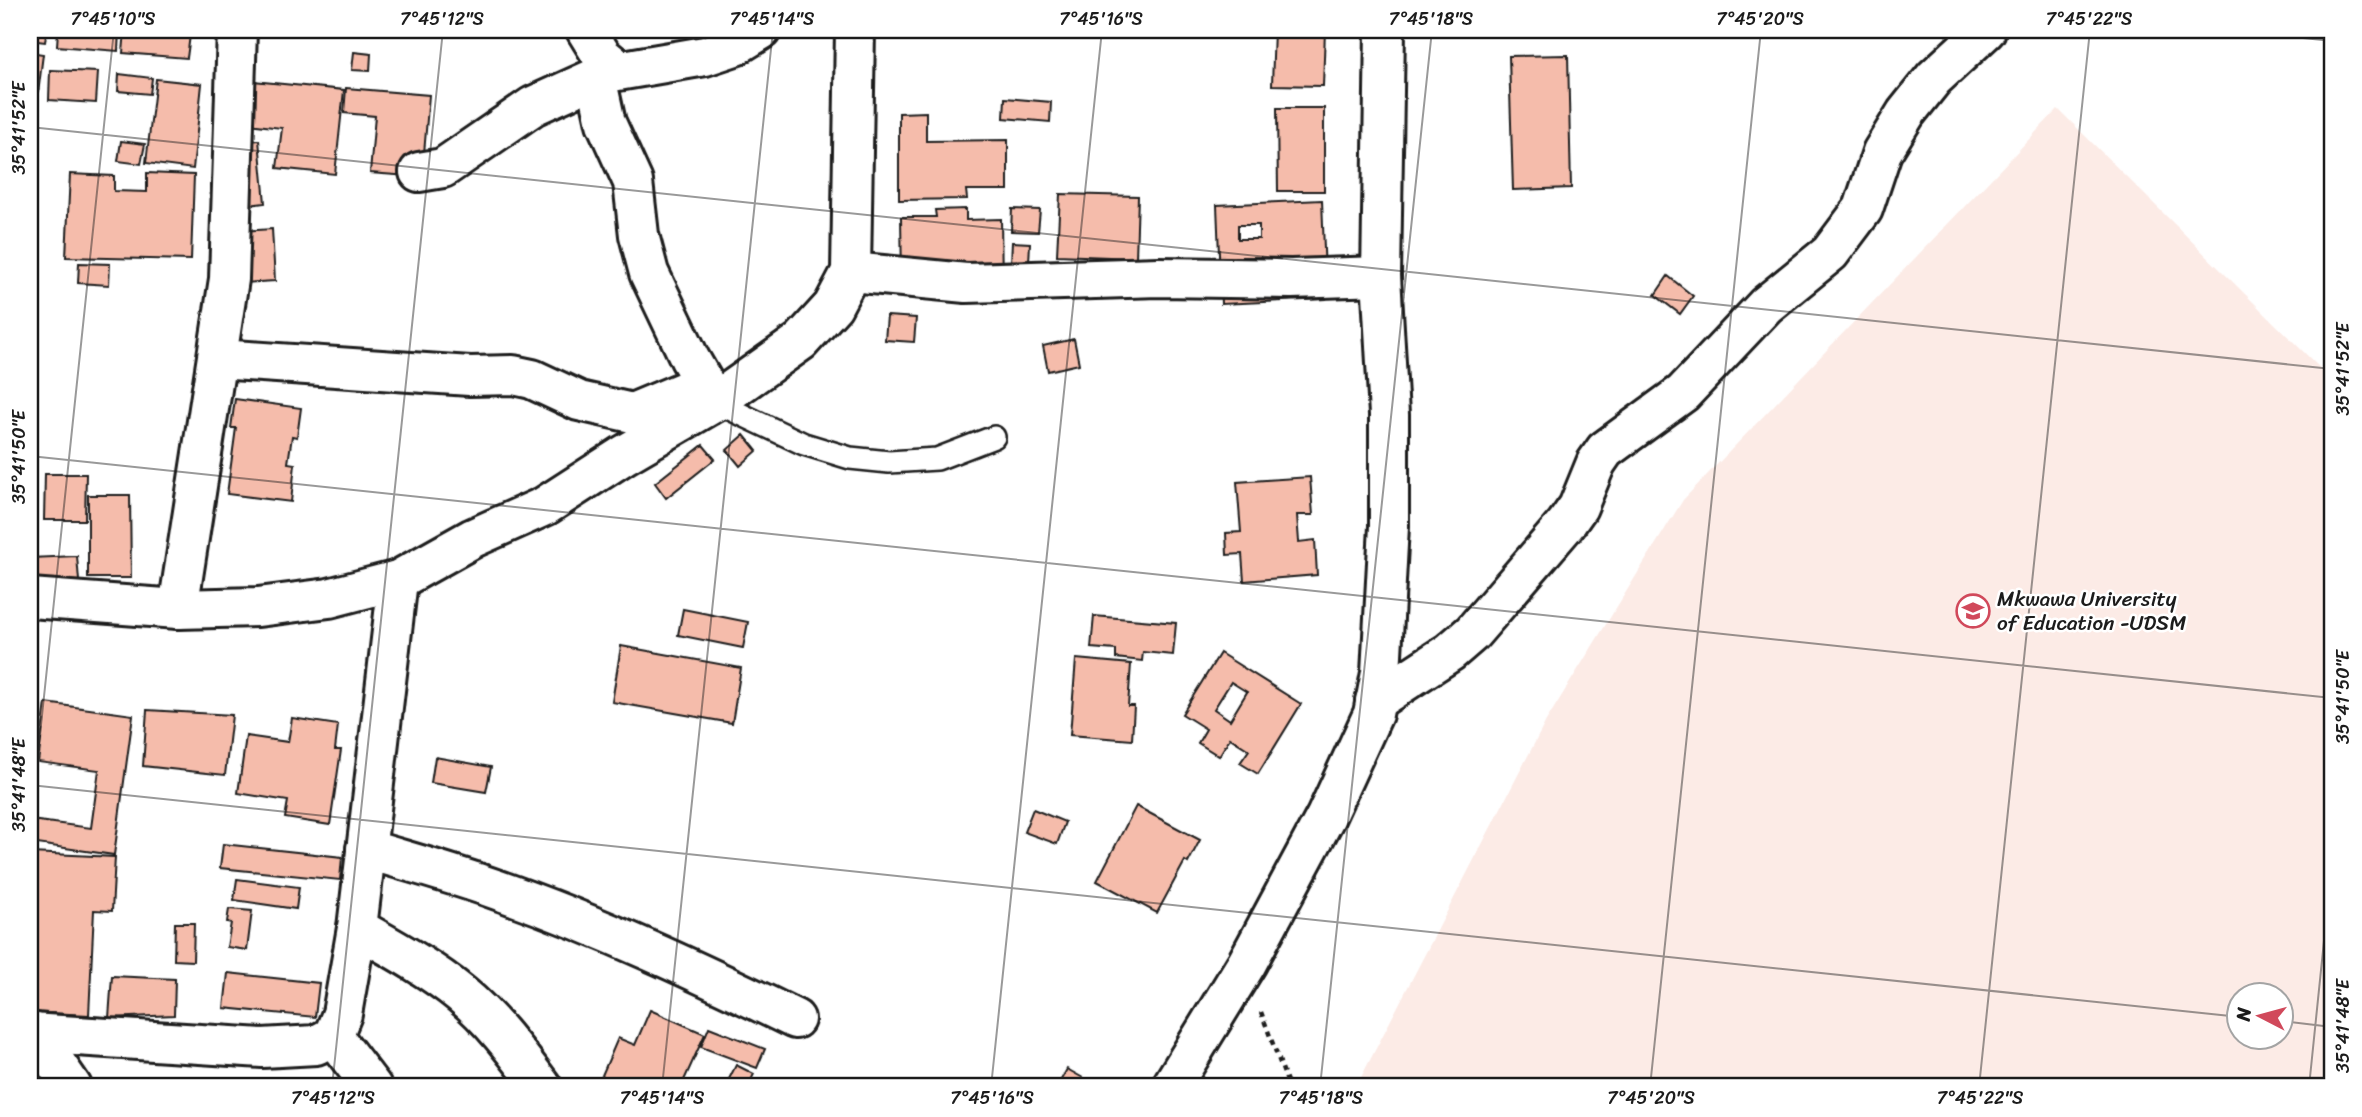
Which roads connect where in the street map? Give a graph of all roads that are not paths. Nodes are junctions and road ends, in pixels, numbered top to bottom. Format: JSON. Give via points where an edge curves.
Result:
{"nodes":[{"id":1,"x":237,"y":30,"type":"edge"},
{"id":2,"x":586,"y":30,"type":"edge"},
{"id":3,"x":761,"y":30,"type":"edge"},
{"id":4,"x":855,"y":30,"type":"edge"},
{"id":5,"x":1385,"y":30,"type":"edge"},
{"id":6,"x":1986,"y":30,"type":"edge"},
{"id":7,"x":608,"y":74,"type":"junction"},
{"id":8,"x":419,"y":172,"type":"dead end"},
{"id":9,"x":850,"y":272,"type":"junction"},
{"id":10,"x":1381,"y":276,"type":"junction"},
{"id":11,"x":218,"y":359,"type":"junction"},
{"id":12,"x":710,"y":392,"type":"junction"},
{"id":13,"x":994,"y":437,"type":"dead end"},
{"id":14,"x":398,"y":580,"type":"junction"},
{"id":15,"x":30,"y":598,"type":"edge"},
{"id":16,"x":178,"y":610,"type":"junction"},
{"id":17,"x":1375,"y":701,"type":"junction"},
{"id":18,"x":366,"y":849,"type":"junction"},
{"id":19,"x":357,"y":928,"type":"junction"},
{"id":20,"x":795,"y":1018,"type":"dead end"},
{"id":21,"x":32,"y":1033,"type":"edge"},
{"id":22,"x":333,"y":1036,"type":"junction"},
{"id":23,"x":72,"y":1087,"type":"edge"},
{"id":24,"x":372,"y":1087,"type":"edge"},
{"id":25,"x":542,"y":1087,"type":"edge"},
{"id":26,"x":1171,"y":1087,"type":"edge"}],
"edges":[{"from":1,"to":11,"type":"street","via":[[229,279]]},
{"from":2,"to":7,"type":"street"},
{"from":3,"to":7,"type":"street","via":[[735,46],[705,56]]},
{"from":4,"to":9,"type":"street"},
{"from":5,"to":10,"type":"street"},
{"from":6,"to":17,"type":"street","via":[[1934,78],[1906,113],[1882,152],[1863,209],[1830,253],[1766,305],[1683,393],[1605,450],[1566,524],[1472,633]]},
{"from":7,"to":8,"type":"street","via":[[533,106],[443,168]]},
{"from":7,"to":12,"type":"street","via":[[606,123],[633,182],[649,273]]},
{"from":9,"to":10,"type":"street","via":[[966,283]]},
{"from":9,"to":12,"type":"street","via":[[833,306],[801,341]]},
{"from":10,"to":17,"type":"street","via":[[1390,526],[1383,659]]},
{"from":11,"to":12,"type":"street","via":[[513,375],[579,401],[632,413]]},
{"from":11,"to":16,"type":"street"},
{"from":12,"to":13,"type":"lane","via":[[804,444],[850,458],[888,462],[937,459]]},
{"from":12,"to":14,"type":"street","via":[[545,506],[473,538]]},
{"from":14,"to":16,"type":"street","via":[[294,603]]},
{"from":14,"to":18,"type":"street"},
{"from":15,"to":16,"type":"street"},
{"from":17,"to":26,"type":"street","via":[[1326,816],[1247,963]]},
{"from":18,"to":19,"type":"street"},
{"from":18,"to":20,"type":"street","via":[[493,888],[579,921]]},
{"from":19,"to":22,"type":"street","via":[[342,1014]]},
{"from":19,"to":25,"type":"street","via":[[461,994],[486,1017]]},
{"from":21,"to":22,"type":"street","via":[[262,1048],[316,1045]]},
{"from":21,"to":23,"type":"street"},
{"from":22,"to":24,"type":"street"}]}
